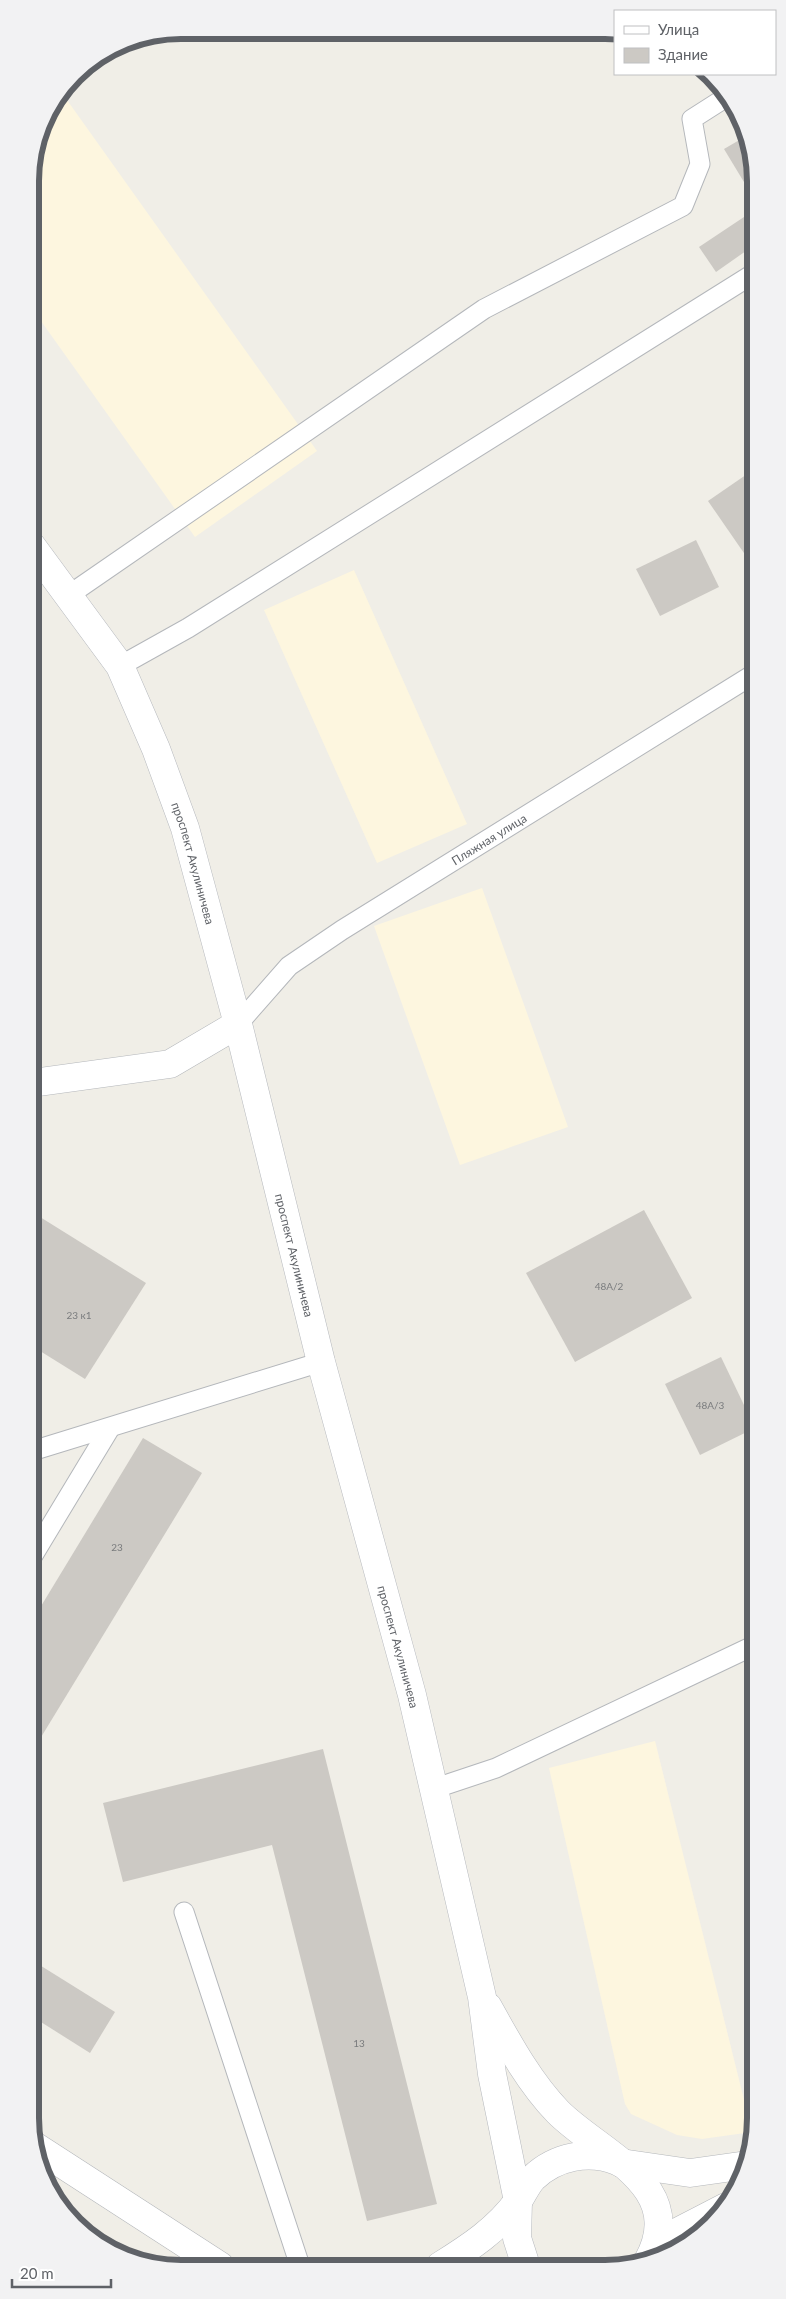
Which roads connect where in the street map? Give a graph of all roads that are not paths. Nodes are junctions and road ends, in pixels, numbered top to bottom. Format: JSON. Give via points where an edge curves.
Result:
{"nodes":[{"id":1,"x":722,"y":100,"type":"edge"},
{"id":2,"x":747,"y":278,"type":"edge"},
{"id":3,"x":39,"y":556,"type":"edge"},
{"id":4,"x":69,"y":595,"type":"junction"},
{"id":5,"x":120,"y":666,"type":"junction"},
{"id":6,"x":747,"y":678,"type":"edge"},
{"id":7,"x":238,"y":1024,"type":"junction"},
{"id":8,"x":39,"y":1082,"type":"edge"},
{"id":9,"x":321,"y":1362,"type":"junction"},
{"id":10,"x":110,"y":1428,"type":"junction"},
{"id":11,"x":39,"y":1449,"type":"edge"},
{"id":12,"x":39,"y":1545,"type":"edge"},
{"id":13,"x":747,"y":1649,"type":"edge"},
{"id":14,"x":433,"y":1789,"type":"junction"},
{"id":15,"x":184,"y":1912,"type":"dead end"},
{"id":16,"x":482,"y":1997,"type":"junction"},
{"id":17,"x":42,"y":2151,"type":"edge"},
{"id":18,"x":621,"y":2163,"type":"junction"},
{"id":19,"x":739,"y":2166,"type":"edge"},
{"id":20,"x":518,"y":2201,"type":"junction"},
{"id":21,"x":710,"y":2215,"type":"edge"},
{"id":22,"x":656,"y":2251,"type":"edge"},
{"id":23,"x":652,"y":2252,"type":"edge"},
{"id":24,"x":206,"y":2260,"type":"edge"},
{"id":25,"x":298,"y":2260,"type":"edge"},
{"id":26,"x":450,"y":2260,"type":"edge"},
{"id":27,"x":524,"y":2260,"type":"edge"}],
"edges":[{"from":1,"to":4,"type":"lane","via":[[692,119],[700,164],[683,206],[484,309]]},
{"from":2,"to":5,"type":"lane","via":[[188,628]]},
{"from":3,"to":4,"type":"main road","name":"проспект Акулиничева"},
{"from":4,"to":5,"type":"main road","name":"проспект Акулиничева"},
{"from":5,"to":7,"type":"main road","name":"проспект Акулиничева","via":[[156,749],[185,828]]},
{"from":6,"to":7,"type":"lane","name":"Пляжная улица","via":[[342,930],[289,966]]},
{"from":7,"to":8,"type":"main road","via":[[170,1064]]},
{"from":7,"to":9,"type":"main road","name":"проспект Акулиничева"},
{"from":9,"to":10,"type":"lane"},
{"from":9,"to":14,"type":"main road","name":"проспект Акулиничева","via":[[412,1695]]},
{"from":10,"to":11,"type":"lane"},
{"from":10,"to":12,"type":"lane"},
{"from":13,"to":14,"type":"lane","via":[[496,1768]]},
{"from":14,"to":16,"type":"main road","name":"проспект Акулиничева"},
{"from":15,"to":25,"type":"lane"},
{"from":16,"to":18,"type":"main road","via":[[524,2069],[558,2111]]},
{"from":16,"to":20,"type":"main road","via":[[492,2074]]},
{"from":17,"to":24,"type":"main road"},
{"from":18,"to":19,"type":"main road","via":[[690,2173]]},
{"from":18,"to":20,"type":"main road","via":[[592,2155],[562,2160],[533,2179]]},
{"from":18,"to":23,"type":"main road","via":[[647,2186],[655,2202],[658,2228]]},
{"from":20,"to":26,"type":"main road","via":[[509,2214],[470,2248]]},
{"from":20,"to":27,"type":"main road","via":[[517,2238]]},
{"from":21,"to":22,"type":"main road","via":[[664,2239]]}]}
